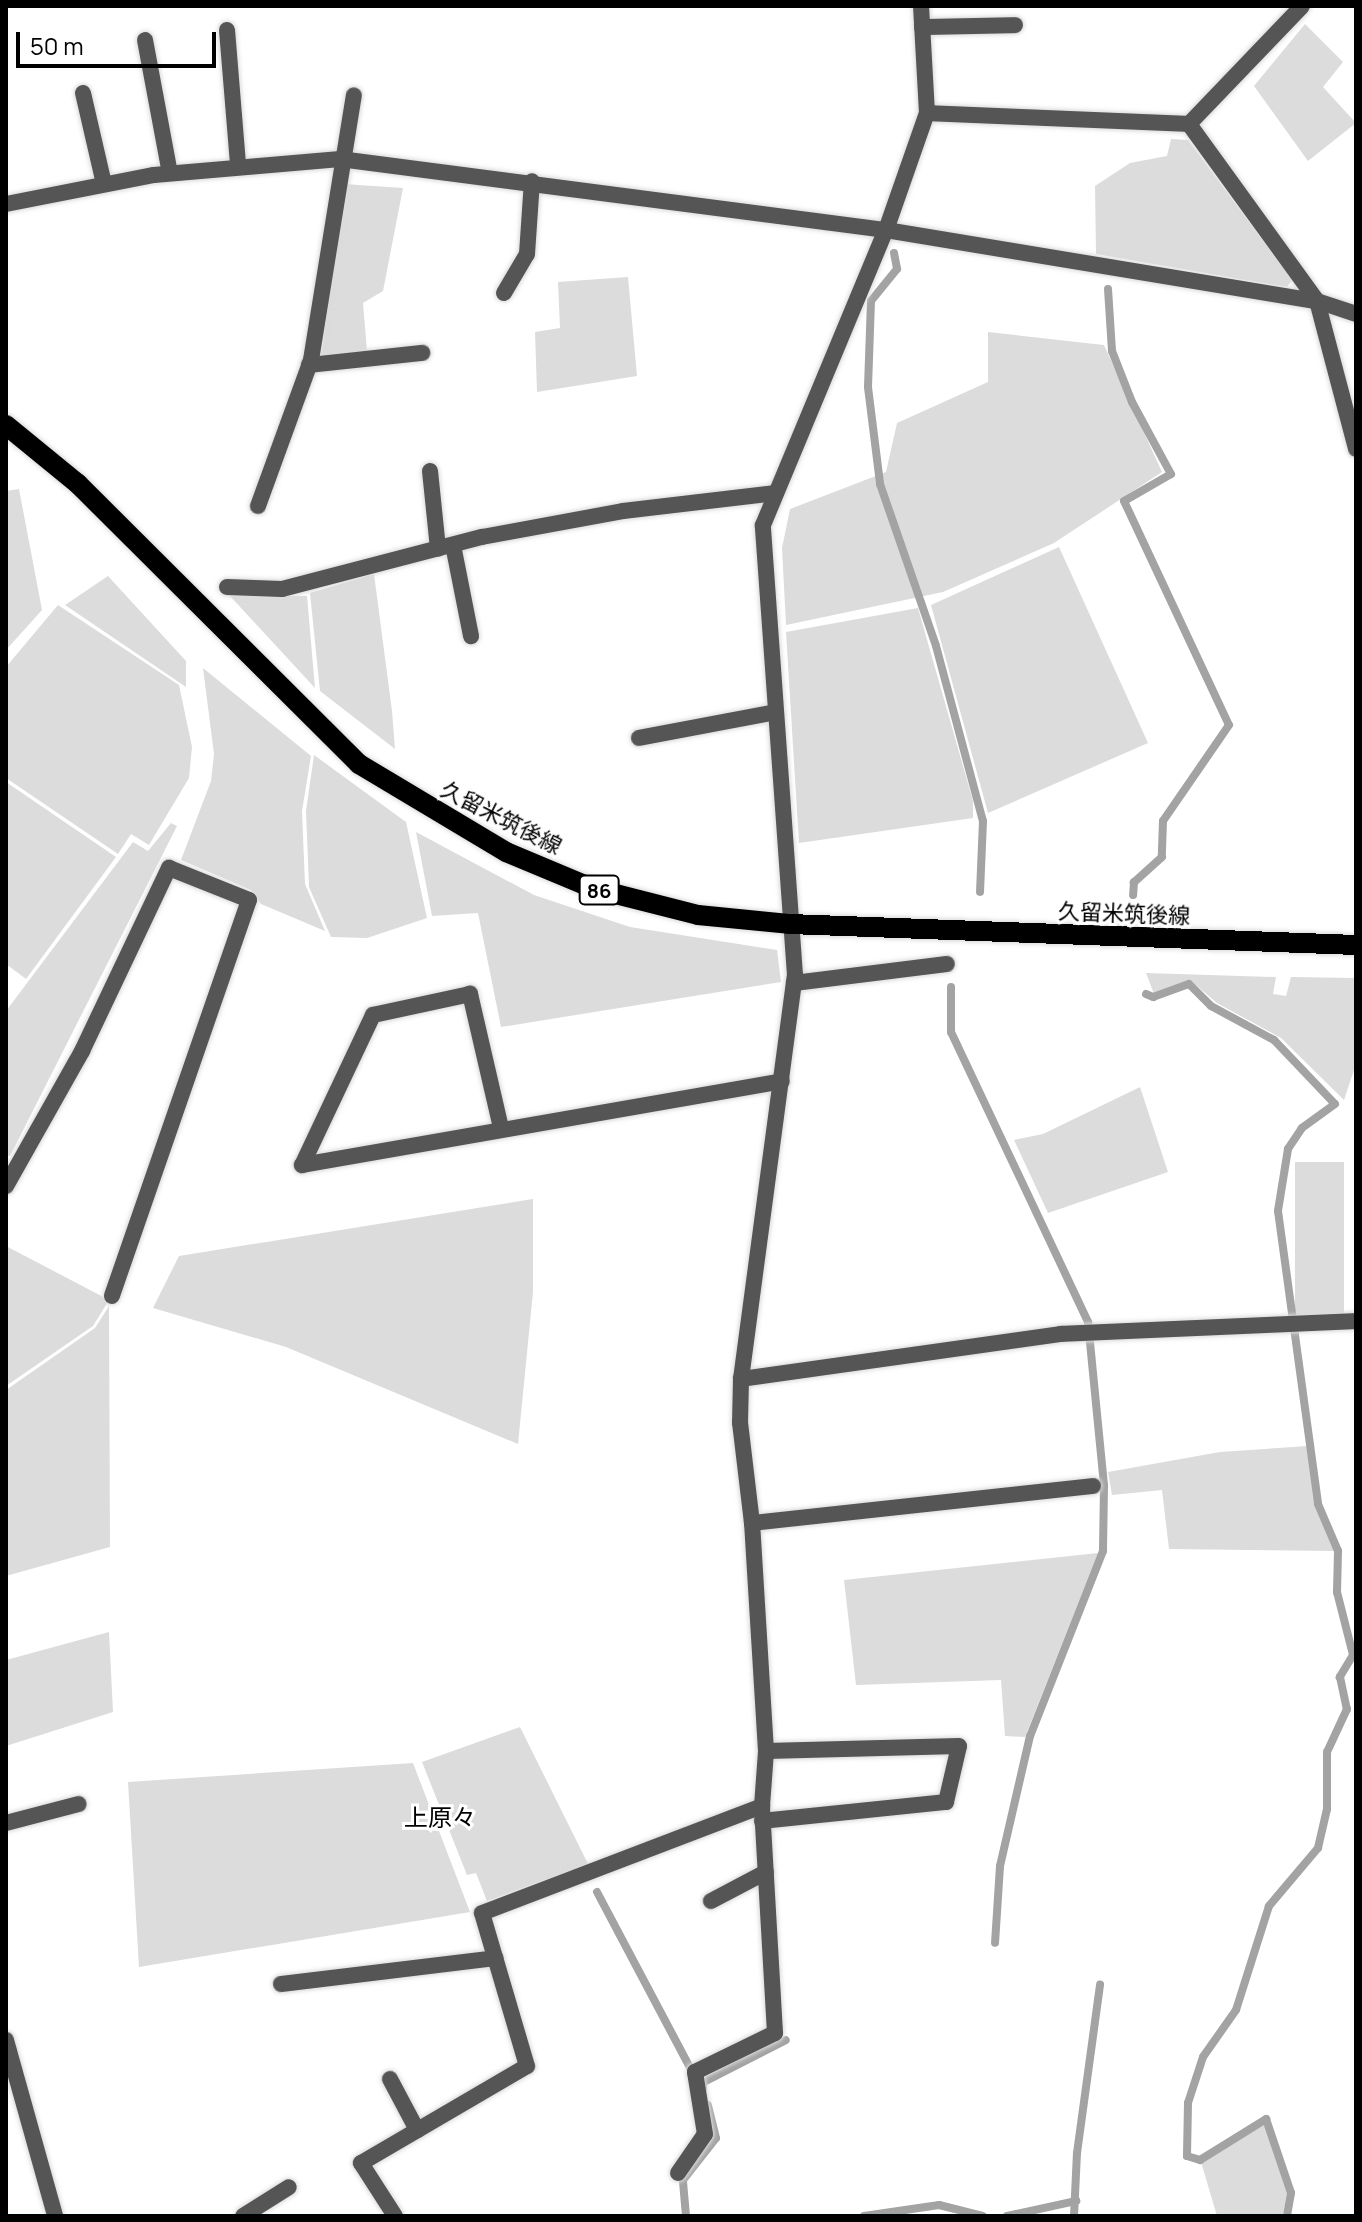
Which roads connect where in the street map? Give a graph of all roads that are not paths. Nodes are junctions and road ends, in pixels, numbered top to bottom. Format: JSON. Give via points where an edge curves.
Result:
{"nodes":[{"id":1,"x":921,"y":6,"type":"edge"},
{"id":2,"x":1302,"y":6,"type":"edge"},
{"id":3,"x":1015,"y":25,"type":"dead end"},
{"id":4,"x":922,"y":27,"type":"junction"},
{"id":5,"x":227,"y":30,"type":"dead end"},
{"id":6,"x":145,"y":40,"type":"dead end"},
{"id":7,"x":83,"y":93,"type":"dead end"},
{"id":8,"x":354,"y":95,"type":"dead end"},
{"id":9,"x":927,"y":113,"type":"junction"},
{"id":10,"x":1189,"y":124,"type":"junction"},
{"id":11,"x":340,"y":159,"type":"junction"},
{"id":12,"x":238,"y":165,"type":"junction"},
{"id":13,"x":170,"y":173,"type":"junction"},
{"id":14,"x":532,"y":181,"type":"junction"},
{"id":15,"x":104,"y":184,"type":"junction"},
{"id":16,"x":6,"y":204,"type":"edge"},
{"id":17,"x":886,"y":230,"type":"junction"},
{"id":18,"x":504,"y":293,"type":"dead end"},
{"id":19,"x":1317,"y":301,"type":"junction"},
{"id":20,"x":1356,"y":314,"type":"edge"},
{"id":21,"x":422,"y":353,"type":"dead end"},
{"id":22,"x":309,"y":365,"type":"junction"},
{"id":23,"x":6,"y":425,"type":"edge"},
{"id":24,"x":1356,"y":449,"type":"edge"},
{"id":25,"x":430,"y":471,"type":"dead end"},
{"id":26,"x":776,"y":493,"type":"junction"},
{"id":27,"x":258,"y":506,"type":"dead end"},
{"id":28,"x":446,"y":547,"type":"junction"},
{"id":29,"x":227,"y":587,"type":"dead end"},
{"id":30,"x":471,"y":636,"type":"dead end"},
{"id":31,"x":776,"y":712,"type":"junction"},
{"id":32,"x":639,"y":738,"type":"dead end"},
{"id":33,"x":789,"y":924,"type":"junction"},
{"id":34,"x":1356,"y":945,"type":"edge"},
{"id":35,"x":947,"y":964,"type":"dead end"},
{"id":36,"x":794,"y":983,"type":"junction"},
{"id":37,"x":782,"y":1081,"type":"junction"},
{"id":38,"x":501,"y":1128,"type":"junction"},
{"id":39,"x":6,"y":1186,"type":"edge"},
{"id":40,"x":112,"y":1296,"type":"dead end"},
{"id":41,"x":1356,"y":1321,"type":"edge"},
{"id":42,"x":741,"y":1379,"type":"junction"},
{"id":43,"x":1093,"y":1486,"type":"dead end"},
{"id":44,"x":752,"y":1523,"type":"junction"},
{"id":45,"x":766,"y":1751,"type":"junction"},
{"id":46,"x":79,"y":1804,"type":"dead end"},
{"id":47,"x":762,"y":1813,"type":"junction"},
{"id":48,"x":6,"y":1823,"type":"edge"},
{"id":49,"x":766,"y":1872,"type":"junction"},
{"id":50,"x":711,"y":1901,"type":"dead end"},
{"id":51,"x":495,"y":1958,"type":"junction"},
{"id":52,"x":281,"y":1984,"type":"dead end"},
{"id":53,"x":6,"y":2040,"type":"edge"},
{"id":54,"x":390,"y":2079,"type":"dead end"},
{"id":55,"x":417,"y":2130,"type":"junction"},
{"id":56,"x":678,"y":2173,"type":"dead end"},
{"id":57,"x":289,"y":2187,"type":"dead end"},
{"id":58,"x":55,"y":2216,"type":"edge"},
{"id":59,"x":243,"y":2216,"type":"edge"},
{"id":60,"x":395,"y":2216,"type":"edge"}],
"edges":[{"from":1,"to":4,"type":"street"},
{"from":2,"to":10,"type":"street"},
{"from":3,"to":4,"type":"street"},
{"from":4,"to":9,"type":"street"},
{"from":5,"to":12,"type":"street"},
{"from":6,"to":13,"type":"street"},
{"from":7,"to":15,"type":"street"},
{"from":8,"to":11,"type":"street"},
{"from":9,"to":10,"type":"street"},
{"from":9,"to":17,"type":"street"},
{"from":10,"to":19,"type":"street"},
{"from":11,"to":12,"type":"street"},
{"from":11,"to":14,"type":"street"},
{"from":11,"to":22,"type":"street"},
{"from":12,"to":13,"type":"street"},
{"from":13,"to":15,"type":"street"},
{"from":14,"to":17,"type":"street"},
{"from":14,"to":18,"type":"street","via":[[527,254]]},
{"from":15,"to":16,"type":"street"},
{"from":17,"to":19,"type":"street"},
{"from":17,"to":26,"type":"street"},
{"from":19,"to":20,"type":"street"},
{"from":19,"to":24,"type":"street"},
{"from":21,"to":22,"type":"street"},
{"from":22,"to":27,"type":"street"},
{"from":23,"to":33,"type":"main road","name":"久留米筑後線","number":"86","via":[[78,484],[359,764],[431,811],[506,852],[592,888],[698,915]]},
{"from":25,"to":28,"type":"street"},
{"from":26,"to":28,"type":"street","via":[[623,511]]},
{"from":26,"to":31,"type":"street","via":[[763,525]]},
{"from":28,"to":29,"type":"street","via":[[282,589]]},
{"from":28,"to":30,"type":"street"},
{"from":31,"to":32,"type":"street"},
{"from":31,"to":33,"type":"street"},
{"from":33,"to":34,"type":"main road","name":"久留米筑後線","number":"86"},
{"from":33,"to":36,"type":"street"},
{"from":35,"to":36,"type":"street"},
{"from":36,"to":37,"type":"street"},
{"from":37,"to":38,"type":"street"},
{"from":37,"to":42,"type":"street"},
{"from":38,"to":38,"type":"street","via":[[363,1154],[302,1165],[373,1015],[470,994]]},
{"from":39,"to":40,"type":"street","via":[[82,1051],[169,868],[249,900]]},
{"from":41,"to":42,"type":"street","via":[[1061,1334]]},
{"from":42,"to":44,"type":"street","via":[[741,1438]]},
{"from":43,"to":44,"type":"street"},
{"from":44,"to":45,"type":"street"},
{"from":45,"to":47,"type":"street"},
{"from":45,"to":47,"type":"street","via":[[959,1746],[946,1802]]},
{"from":46,"to":48,"type":"street"},
{"from":47,"to":49,"type":"street"},
{"from":47,"to":51,"type":"street","via":[[482,1913]]},
{"from":49,"to":50,"type":"street"},
{"from":49,"to":56,"type":"street","via":[[775,2033],[695,2072],[705,2134]]},
{"from":51,"to":52,"type":"street"},
{"from":51,"to":55,"type":"street","via":[[527,2066]]},
{"from":53,"to":58,"type":"street"},
{"from":54,"to":55,"type":"street"},
{"from":55,"to":60,"type":"street","via":[[361,2163]]},
{"from":57,"to":59,"type":"street"}]}
